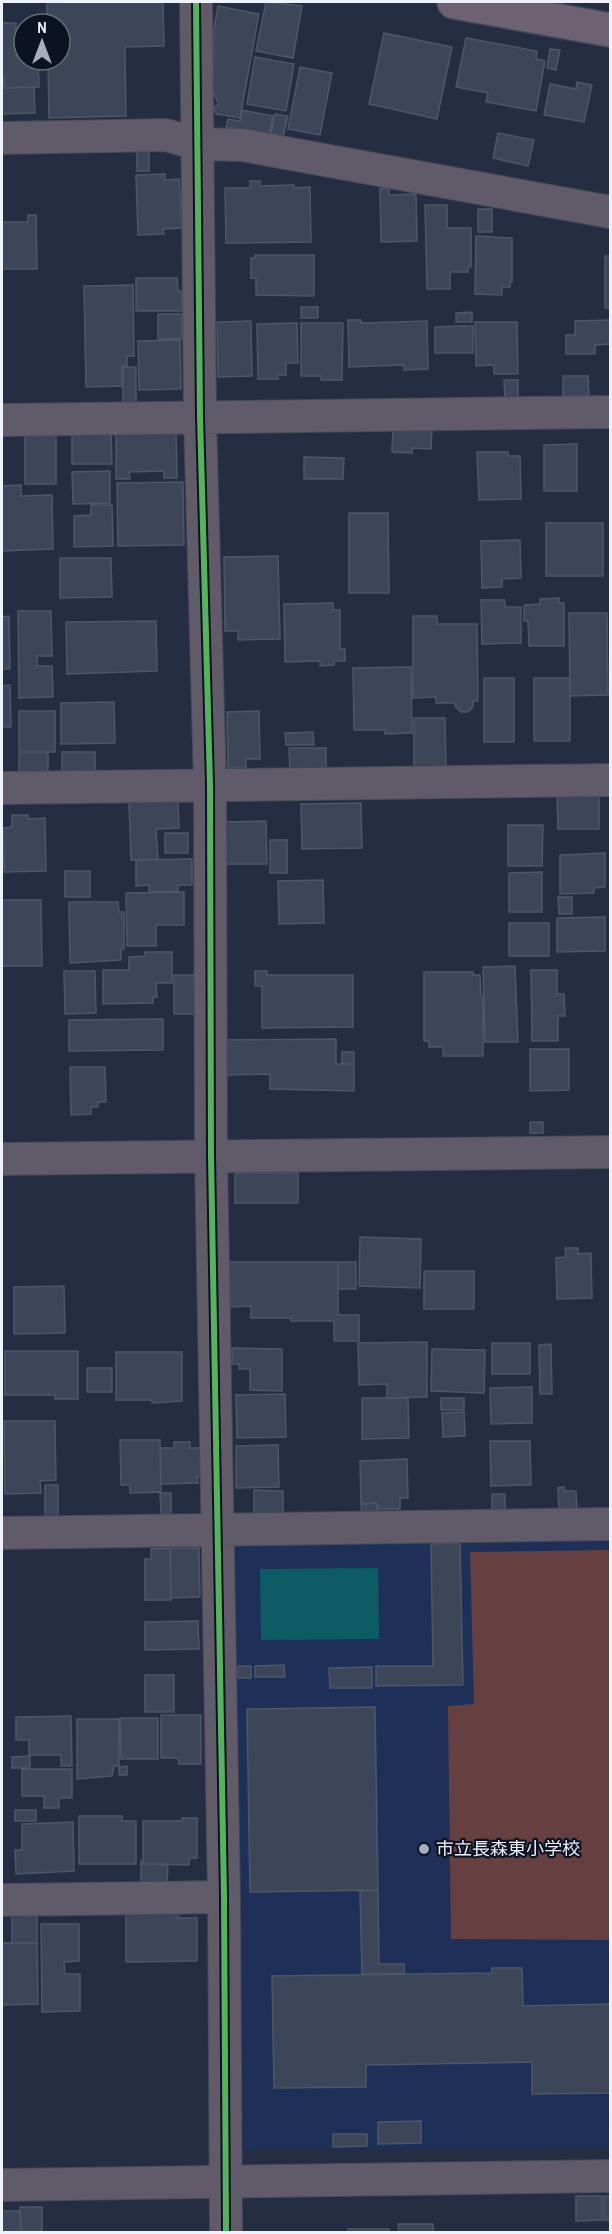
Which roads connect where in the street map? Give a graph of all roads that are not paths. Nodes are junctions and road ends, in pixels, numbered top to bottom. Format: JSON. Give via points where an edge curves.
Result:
{"nodes":[{"id":1,"x":196,"y":2,"type":"edge"},
{"id":2,"x":454,"y":2,"type":"edge"},
{"id":3,"x":610,"y":30,"type":"edge"},
{"id":4,"x":2,"y":138,"type":"edge"},
{"id":5,"x":197,"y":144,"type":"junction"},
{"id":6,"x":610,"y":212,"type":"edge"},
{"id":7,"x":610,"y":412,"type":"edge"},
{"id":8,"x":201,"y":416,"type":"junction"},
{"id":9,"x":2,"y":420,"type":"edge"},
{"id":10,"x":610,"y":780,"type":"edge"},
{"id":11,"x":210,"y":785,"type":"junction"},
{"id":12,"x":2,"y":788,"type":"edge"},
{"id":13,"x":610,"y":1152,"type":"edge"},
{"id":14,"x":211,"y":1156,"type":"junction"},
{"id":15,"x":2,"y":1159,"type":"edge"},
{"id":16,"x":610,"y":1524,"type":"edge"},
{"id":17,"x":219,"y":1529,"type":"junction"},
{"id":18,"x":2,"y":1533,"type":"edge"},
{"id":19,"x":224,"y":1897,"type":"junction"},
{"id":20,"x":2,"y":1900,"type":"edge"},
{"id":21,"x":610,"y":2176,"type":"edge"},
{"id":22,"x":226,"y":2182,"type":"junction"},
{"id":23,"x":2,"y":2185,"type":"edge"},
{"id":24,"x":226,"y":2232,"type":"edge"}],
"edges":[{"from":1,"to":5,"type":"street"},
{"from":2,"to":3,"type":"main road"},
{"from":4,"to":5,"type":"street","via":[[166,135]]},
{"from":5,"to":6,"type":"street","via":[[242,144]]},
{"from":5,"to":8,"type":"street"},
{"from":7,"to":8,"type":"street"},
{"from":8,"to":9,"type":"street"},
{"from":8,"to":11,"type":"street"},
{"from":10,"to":11,"type":"street"},
{"from":11,"to":12,"type":"street"},
{"from":11,"to":14,"type":"street"},
{"from":13,"to":14,"type":"street"},
{"from":14,"to":15,"type":"street"},
{"from":14,"to":17,"type":"street"},
{"from":16,"to":17,"type":"street"},
{"from":17,"to":18,"type":"street"},
{"from":17,"to":19,"type":"street"},
{"from":19,"to":20,"type":"street"},
{"from":19,"to":22,"type":"street"},
{"from":21,"to":22,"type":"street"},
{"from":22,"to":23,"type":"street"},
{"from":22,"to":24,"type":"street"}]}
